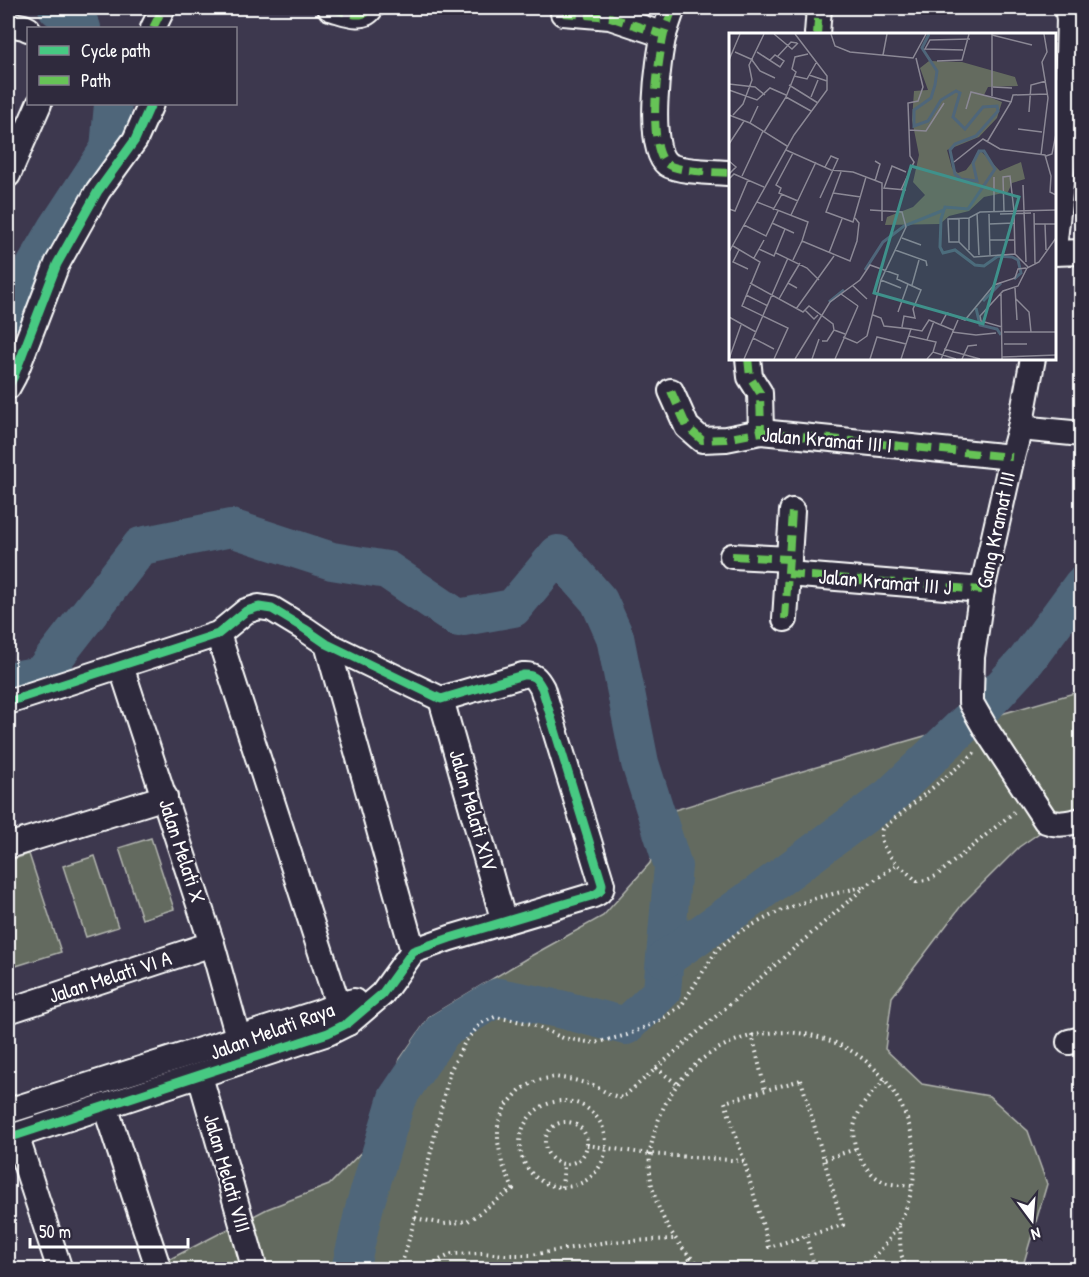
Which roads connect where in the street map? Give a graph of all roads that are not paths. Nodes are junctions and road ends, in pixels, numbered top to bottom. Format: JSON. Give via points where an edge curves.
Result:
{"nodes":[{"id":1,"x":163,"y":8,"type":"edge"},
{"id":2,"x":330,"y":8,"type":"edge"},
{"id":3,"x":371,"y":8,"type":"edge"},
{"id":4,"x":673,"y":8,"type":"edge"},
{"id":5,"x":819,"y":8,"type":"edge"},
{"id":6,"x":1067,"y":8,"type":"edge"},
{"id":7,"x":563,"y":13,"type":"dead end"},
{"id":8,"x":8,"y":24,"type":"edge"},
{"id":9,"x":154,"y":27,"type":"edge"},
{"id":10,"x":27,"y":28,"type":"edge"},
{"id":11,"x":817,"y":33,"type":"edge"},
{"id":12,"x":664,"y":35,"type":"junction"},
{"id":13,"x":39,"y":105,"type":"edge"},
{"id":14,"x":150,"y":105,"type":"edge"},
{"id":15,"x":1060,"y":138,"type":"edge"},
{"id":16,"x":729,"y":173,"type":"edge"},
{"id":17,"x":8,"y":175,"type":"edge"},
{"id":18,"x":1056,"y":213,"type":"edge"},
{"id":19,"x":1056,"y":251,"type":"edge"},
{"id":20,"x":1082,"y":252,"type":"edge"},
{"id":21,"x":748,"y":360,"type":"edge"},
{"id":22,"x":1033,"y":360,"type":"edge"},
{"id":23,"x":8,"y":387,"type":"edge"},
{"id":24,"x":671,"y":390,"type":"dead end"},
{"id":25,"x":1020,"y":428,"type":"junction"},
{"id":26,"x":760,"y":432,"type":"junction"},
{"id":27,"x":1082,"y":434,"type":"edge"},
{"id":28,"x":1012,"y":457,"type":"junction"},
{"id":29,"x":792,"y":511,"type":"dead end"},
{"id":30,"x":732,"y":556,"type":"dead end"},
{"id":31,"x":788,"y":567,"type":"junction"},
{"id":32,"x":982,"y":590,"type":"junction"},
{"id":33,"x":785,"y":619,"type":"dead end"},
{"id":34,"x":218,"y":634,"type":"junction"},
{"id":35,"x":327,"y":644,"type":"junction"},
{"id":36,"x":121,"y":666,"type":"junction"},
{"id":37,"x":441,"y":699,"type":"junction"},
{"id":38,"x":8,"y":702,"type":"edge"},
{"id":39,"x":165,"y":797,"type":"junction"},
{"id":40,"x":1082,"y":820,"type":"edge"},
{"id":41,"x":8,"y":846,"type":"edge"},
{"id":42,"x":504,"y":922,"type":"junction"},
{"id":43,"x":212,"y":944,"type":"junction"},
{"id":44,"x":413,"y":951,"type":"junction"},
{"id":45,"x":8,"y":1011,"type":"edge"},
{"id":46,"x":343,"y":1014,"type":"junction"},
{"id":47,"x":238,"y":1037,"type":"junction"},
{"id":48,"x":200,"y":1076,"type":"junction"},
{"id":49,"x":105,"y":1106,"type":"junction"},
{"id":50,"x":9,"y":1107,"type":"edge"},
{"id":51,"x":12,"y":1137,"type":"edge"},
{"id":52,"x":60,"y":1269,"type":"edge"},
{"id":53,"x":159,"y":1269,"type":"edge"},
{"id":54,"x":255,"y":1269,"type":"edge"}],
"edges":[{"from":1,"to":9,"type":"street"},
{"from":2,"to":3,"type":"street","via":[[362,15]]},
{"from":4,"to":12,"type":"street"},
{"from":5,"to":11,"type":"street"},
{"from":6,"to":15,"type":"street"},
{"from":7,"to":12,"type":"street","via":[[610,17]]},
{"from":8,"to":10,"type":"street"},
{"from":12,"to":16,"type":"street","via":[[654,124],[662,160],[675,168]]},
{"from":13,"to":17,"type":"street"},
{"from":14,"to":23,"type":"street","via":[[135,140],[98,190],[57,264]]},
{"from":15,"to":18,"type":"street"},
{"from":19,"to":20,"type":"street"},
{"from":21,"to":26,"type":"street","via":[[750,377],[760,393]]},
{"from":22,"to":25,"type":"street","name":"Gang Kramat III"},
{"from":24,"to":26,"type":"street","name":"Jalan Kramat III I","via":[[687,427],[702,440]]},
{"from":25,"to":27,"type":"street"},
{"from":25,"to":28,"type":"street","name":"Gang Kramat III"},
{"from":26,"to":28,"type":"street","name":"Jalan Kramat III I"},
{"from":28,"to":32,"type":"street","name":"Gang Kramat III"},
{"from":29,"to":31,"type":"street","name":"Jalan Kramat III J"},
{"from":30,"to":31,"type":"street"},
{"from":31,"to":32,"type":"street","name":"Jalan Kramat III J"},
{"from":31,"to":33,"type":"street","name":"Jalan Kramat III J"},
{"from":32,"to":40,"type":"street","name":"Gang Kramat III","via":[[972,657],[971,703],[1046,821],[1063,824]]},
{"from":34,"to":35,"type":"street","via":[[246,611],[260,607],[272,609]]},
{"from":34,"to":36,"type":"street"},
{"from":34,"to":46,"type":"street"},
{"from":35,"to":37,"type":"street"},
{"from":35,"to":44,"type":"street"},
{"from":36,"to":38,"type":"street"},
{"from":36,"to":39,"type":"street","name":"Jalan Melati X"},
{"from":37,"to":42,"type":"street","name":"Jalan Melati XIV"},
{"from":37,"to":42,"type":"street","via":[[523,675],[538,680],[601,877],[600,892]]},
{"from":39,"to":41,"type":"street"},
{"from":39,"to":43,"type":"street","name":"Jalan Melati X"},
{"from":42,"to":44,"type":"street"},
{"from":43,"to":45,"type":"street","name":"Jalan Melati VI A"},
{"from":43,"to":47,"type":"street","name":"Jalan Melati X"},
{"from":44,"to":46,"type":"street","name":"Jalan Melati Raya","via":[[382,994]]},
{"from":46,"to":47,"type":"street","name":"Jalan Melati Raya","via":[[320,1012]]},
{"from":46,"to":48,"type":"street","name":"Jalan Melati Raya","via":[[328,1033]]},
{"from":47,"to":50,"type":"street","name":"Jalan Melati Raya"},
{"from":48,"to":49,"type":"street","name":"Jalan Melati Raya"},
{"from":48,"to":54,"type":"street","name":"Jalan Melati VIII"},
{"from":49,"to":51,"type":"street","name":"Jalan Melati Raya"},
{"from":49,"to":53,"type":"street"},
{"from":51,"to":52,"type":"street"}]}
